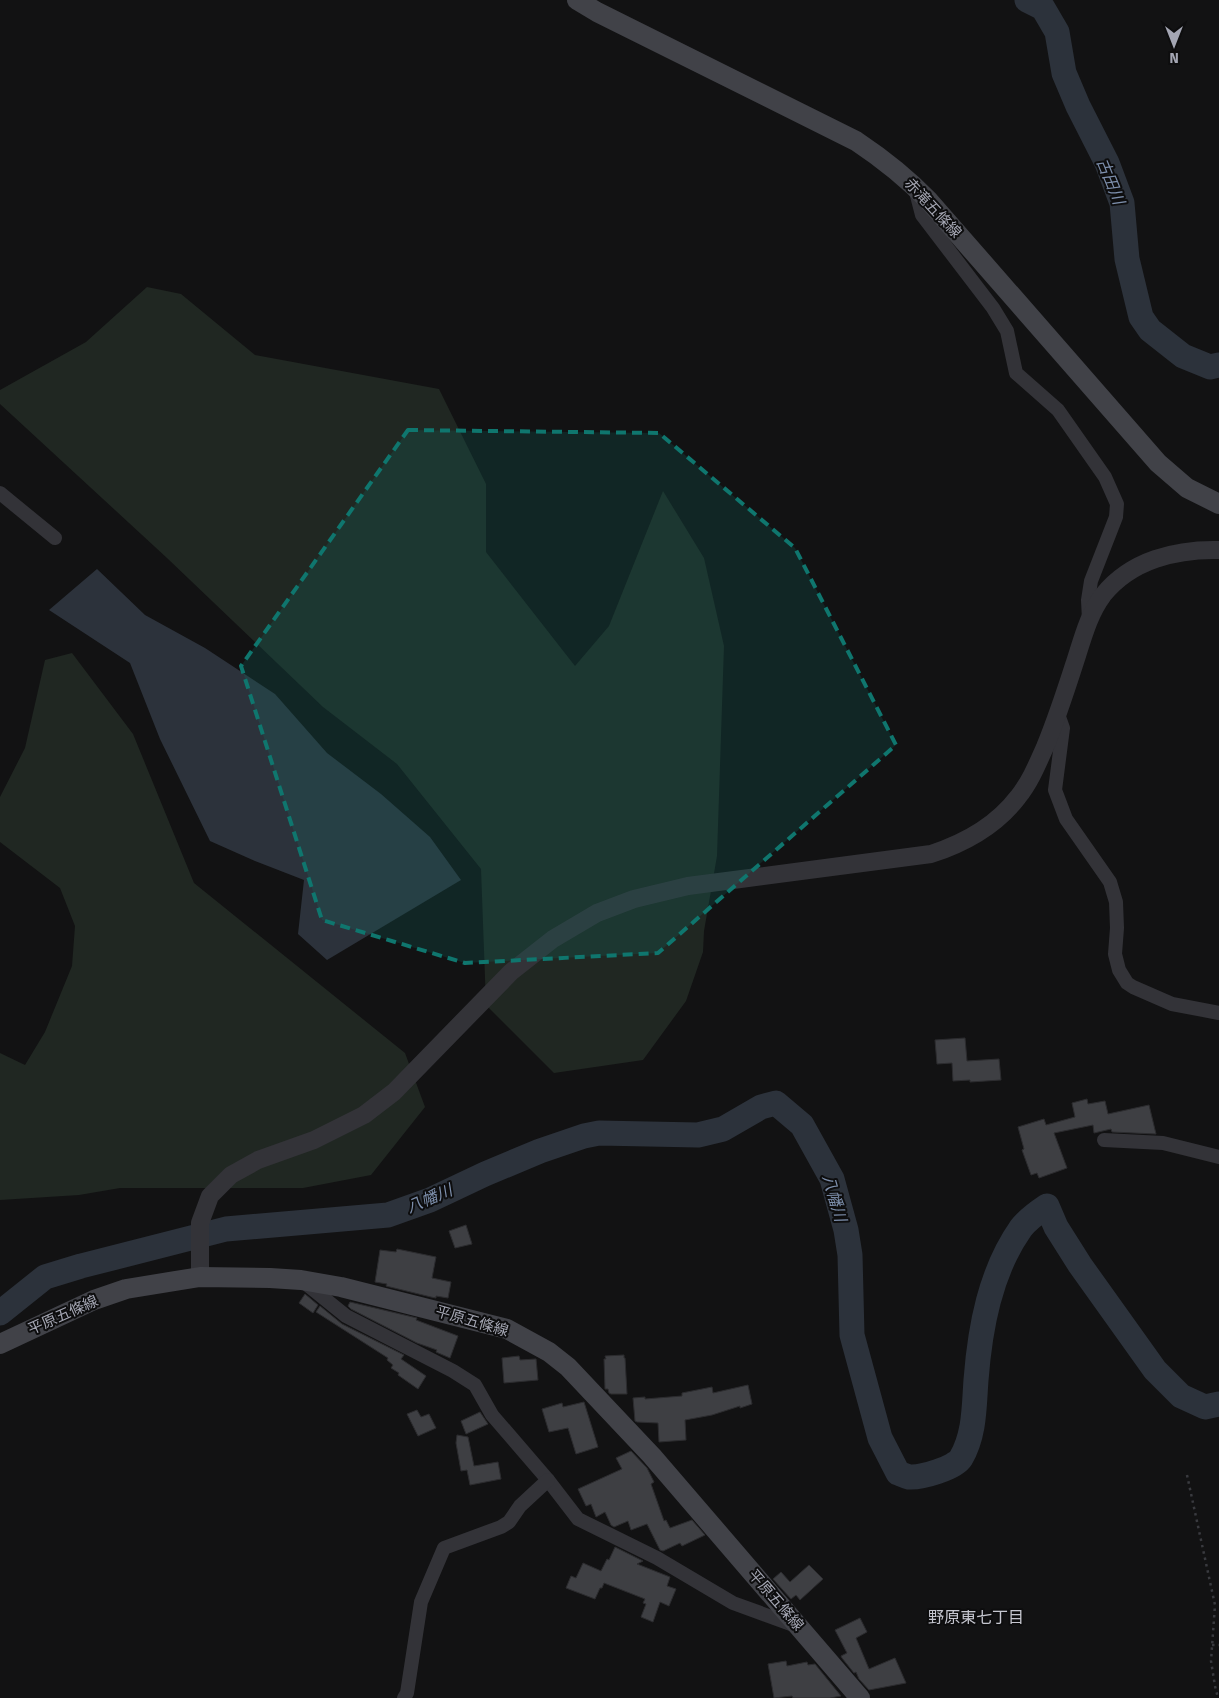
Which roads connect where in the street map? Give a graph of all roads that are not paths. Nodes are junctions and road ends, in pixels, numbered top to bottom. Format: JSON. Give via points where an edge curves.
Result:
{"nodes":[{"id":1,"x":577,"y":0,"type":"edge"},
{"id":2,"x":915,"y":186,"type":"junction"},
{"id":3,"x":0,"y":493,"type":"edge"},
{"id":4,"x":1219,"y":504,"type":"edge"},
{"id":5,"x":55,"y":538,"type":"dead end"},
{"id":6,"x":1219,"y":550,"type":"edge"},
{"id":7,"x":1089,"y":620,"type":"junction"},
{"id":8,"x":1058,"y":714,"type":"junction"},
{"id":9,"x":1219,"y":1013,"type":"edge"},
{"id":10,"x":1104,"y":1140,"type":"dead end"},
{"id":11,"x":1219,"y":1157,"type":"edge"},
{"id":12,"x":200,"y":1277,"type":"junction"},
{"id":13,"x":301,"y":1280,"type":"junction"},
{"id":14,"x":0,"y":1344,"type":"edge"},
{"id":15,"x":548,"y":1480,"type":"junction"},
{"id":16,"x":799,"y":1627,"type":"junction"},
{"id":17,"x":404,"y":1698,"type":"edge"},
{"id":18,"x":860,"y":1698,"type":"edge"}],
"edges":[{"from":1,"to":2,"type":"main road","name":"赤滝五條線","via":[[856,141]]},
{"from":2,"to":4,"type":"main road","name":"赤滝五條線","via":[[1147,453],[1187,488]]},
{"from":2,"to":7,"type":"street","via":[[922,215],[1007,331],[1016,373],[1058,410],[1105,477],[1117,504],[1116,517],[1091,581]]},
{"from":3,"to":5,"type":"street"},
{"from":6,"to":7,"type":"street","via":[[1173,553],[1140,565],[1120,578],[1102,596]]},
{"from":7,"to":8,"type":"street"},
{"from":8,"to":9,"type":"street","via":[[1062,728],[1056,790],[1066,819],[1110,882],[1116,902],[1115,954],[1119,970],[1133,987],[1172,1004]]},
{"from":8,"to":12,"type":"street","via":[[1035,770],[1018,797],[982,831],[948,849],[931,854],[688,886],[634,899],[597,913],[553,940],[511,972],[394,1092],[364,1115],[230,1175],[210,1196],[200,1223]]},
{"from":10,"to":11,"type":"street","via":[[1163,1143]]},
{"from":12,"to":13,"type":"main road","name":"平原五條線"},
{"from":12,"to":14,"type":"main road","name":"平原五條線","via":[[126,1289],[94,1300]]},
{"from":13,"to":15,"type":"street","via":[[346,1316],[475,1384],[492,1415]]},
{"from":13,"to":16,"type":"main road","name":"平原五條線","via":[[485,1322],[507,1329],[549,1352],[652,1456]]},
{"from":15,"to":16,"type":"street","via":[[578,1519],[657,1558],[733,1603]]},
{"from":15,"to":17,"type":"street","via":[[520,1506],[510,1522],[444,1548],[421,1602]]},
{"from":16,"to":18,"type":"main road","name":"平原五條線"}]}
